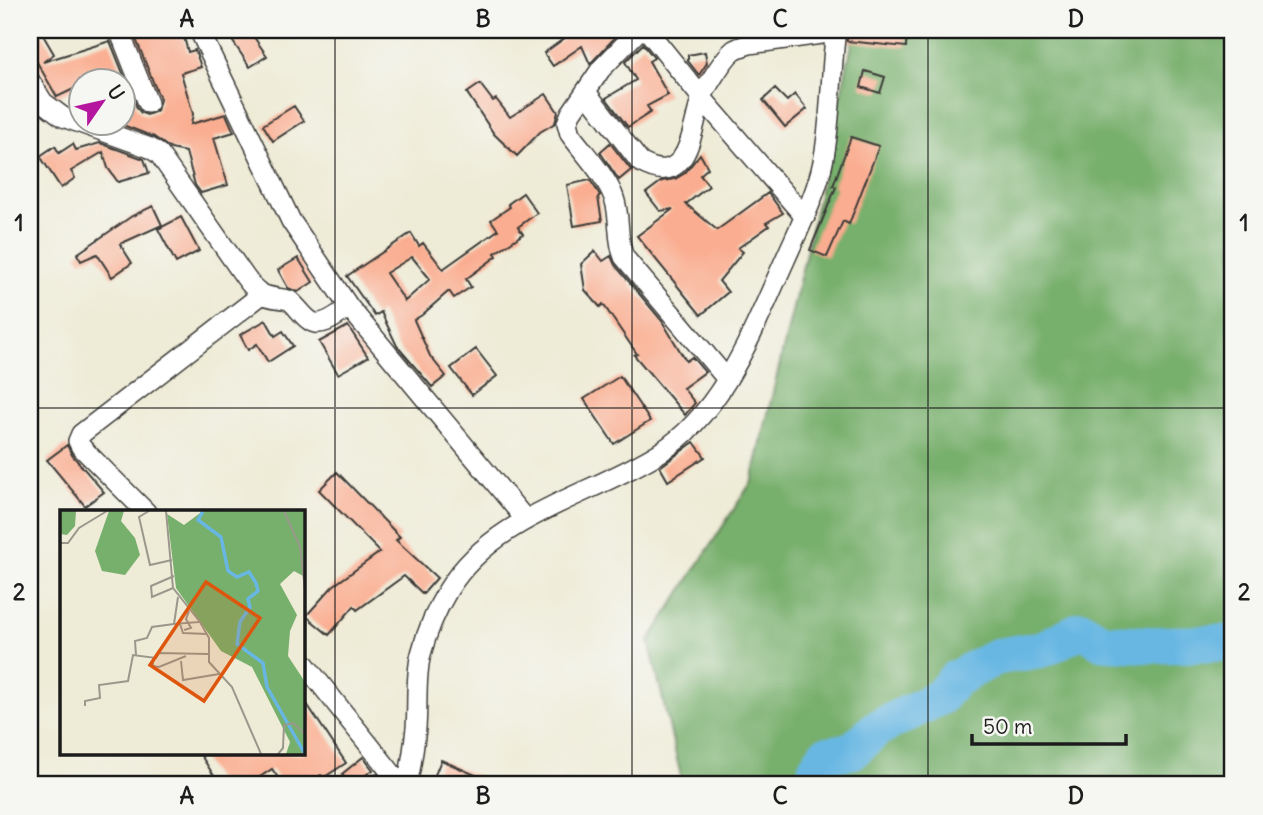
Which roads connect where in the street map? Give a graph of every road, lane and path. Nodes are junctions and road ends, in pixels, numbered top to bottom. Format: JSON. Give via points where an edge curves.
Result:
{"nodes":[{"id":1,"x":119,"y":30,"type":"edge"},
{"id":2,"x":199,"y":30,"type":"edge"},
{"id":3,"x":639,"y":30,"type":"edge"},
{"id":4,"x":647,"y":30,"type":"edge"},
{"id":5,"x":836,"y":31,"type":"edge"},
{"id":6,"x":30,"y":81,"type":"edge"},
{"id":7,"x":586,"y":92,"type":"junction"},
{"id":8,"x":702,"y":98,"type":"junction"},
{"id":9,"x":148,"y":103,"type":"dead end"},
{"id":10,"x":805,"y":218,"type":"junction"},
{"id":11,"x":261,"y":295,"type":"junction"},
{"id":12,"x":349,"y":307,"type":"junction"},
{"id":13,"x":726,"y":378,"type":"junction"},
{"id":14,"x":144,"y":510,"type":"edge"},
{"id":15,"x":526,"y":520,"type":"junction"},
{"id":16,"x":304,"y":663,"type":"edge"},
{"id":17,"x":404,"y":781,"type":"edge"},
{"id":18,"x":375,"y":785,"type":"edge"}],
"edges":[{"from":1,"to":9,"type":"street"},
{"from":2,"to":12,"type":"street","via":[[291,221]]},
{"from":3,"to":7,"type":"street","via":[[601,69]]},
{"from":4,"to":8,"type":"street"},
{"from":5,"to":8,"type":"street","via":[[737,48]]},
{"from":5,"to":10,"type":"street","via":[[823,165]]},
{"from":6,"to":11,"type":"street","via":[[43,102],[63,117],[159,154]]},
{"from":7,"to":8,"type":"street","via":[[640,162],[660,169],[683,158]]},
{"from":7,"to":13,"type":"street","via":[[571,113],[569,134],[610,188],[624,257]]},
{"from":8,"to":10,"type":"street"},
{"from":10,"to":13,"type":"street","via":[[764,310]]},
{"from":11,"to":12,"type":"street","via":[[289,300],[315,323]]},
{"from":11,"to":14,"type":"street","via":[[81,434],[81,447]]},
{"from":12,"to":15,"type":"street"},
{"from":13,"to":15,"type":"street","via":[[697,422],[658,454]]},
{"from":15,"to":17,"type":"street","via":[[477,554],[449,588],[432,619],[420,656],[416,729]]},
{"from":16,"to":17,"type":"street"},
{"from":17,"to":18,"type":"street"}]}
